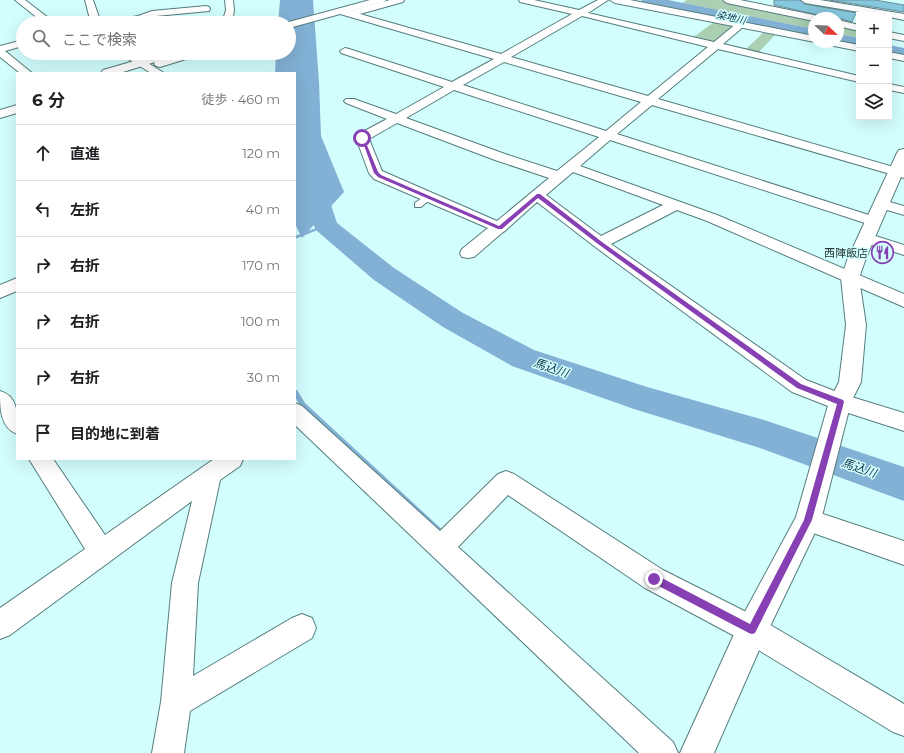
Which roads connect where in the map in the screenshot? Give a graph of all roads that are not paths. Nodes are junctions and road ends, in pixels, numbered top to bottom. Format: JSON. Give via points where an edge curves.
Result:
{"nodes":[{"id":1,"x":19,"y":0,"type":"edge"},
{"id":2,"x":89,"y":0,"type":"edge"},
{"id":3,"x":229,"y":0,"type":"edge"},
{"id":4,"x":363,"y":0,"type":"edge"},
{"id":5,"x":381,"y":0,"type":"edge"},
{"id":6,"x":400,"y":0,"type":"edge"},
{"id":7,"x":523,"y":0,"type":"edge"},
{"id":8,"x":604,"y":0,"type":"edge"},
{"id":9,"x":615,"y":0,"type":"edge"},
{"id":10,"x":727,"y":0,"type":"edge"},
{"id":11,"x":804,"y":0,"type":"edge"},
{"id":12,"x":206,"y":9,"type":"dead end"},
{"id":13,"x":340,"y":9,"type":"edge"},
{"id":14,"x":580,"y":13,"type":"junction"},
{"id":15,"x":152,"y":15,"type":"edge"},
{"id":16,"x":41,"y":16,"type":"edge"},
{"id":17,"x":94,"y":16,"type":"edge"},
{"id":18,"x":229,"y":16,"type":"edge"},
{"id":19,"x":808,"y":16,"type":"edge"},
{"id":20,"x":904,"y":17,"type":"edge"},
{"id":21,"x":892,"y":18,"type":"edge"},
{"id":22,"x":296,"y":19,"type":"edge"},
{"id":23,"x":856,"y":19,"type":"edge"},
{"id":24,"x":856,"y":20,"type":"edge"},
{"id":25,"x":844,"y":22,"type":"edge"},
{"id":26,"x":296,"y":23,"type":"edge"},
{"id":27,"x":740,"y":25,"type":"junction"},
{"id":28,"x":892,"y":36,"type":"edge"},
{"id":29,"x":808,"y":38,"type":"edge"},
{"id":30,"x":904,"y":38,"type":"edge"},
{"id":31,"x":16,"y":45,"type":"edge"},
{"id":32,"x":844,"y":45,"type":"edge"},
{"id":33,"x":716,"y":46,"type":"junction"},
{"id":34,"x":856,"y":47,"type":"edge"},
{"id":35,"x":0,"y":50,"type":"edge"},
{"id":36,"x":345,"y":51,"type":"dead end"},
{"id":37,"x":892,"y":56,"type":"edge"},
{"id":38,"x":503,"y":58,"type":"junction"},
{"id":39,"x":904,"y":58,"type":"edge"},
{"id":40,"x":137,"y":60,"type":"edge"},
{"id":41,"x":163,"y":60,"type":"edge"},
{"id":42,"x":174,"y":60,"type":"edge"},
{"id":43,"x":150,"y":68,"type":"edge"},
{"id":44,"x":26,"y":72,"type":"edge"},
{"id":45,"x":116,"y":72,"type":"edge"},
{"id":46,"x":135,"y":72,"type":"edge"},
{"id":47,"x":856,"y":78,"type":"edge"},
{"id":48,"x":452,"y":85,"type":"junction"},
{"id":49,"x":892,"y":88,"type":"edge"},
{"id":50,"x":904,"y":90,"type":"edge"},
{"id":51,"x":650,"y":100,"type":"junction"},
{"id":52,"x":16,"y":101,"type":"edge"},
{"id":53,"x":350,"y":101,"type":"dead end"},
{"id":54,"x":0,"y":106,"type":"edge"},
{"id":55,"x":16,"y":109,"type":"edge"},
{"id":56,"x":0,"y":114,"type":"edge"},
{"id":57,"x":397,"y":117,"type":"junction"},
{"id":58,"x":608,"y":136,"type":"junction"},
{"id":59,"x":904,"y":153,"type":"edge"},
{"id":60,"x":571,"y":167,"type":"junction"},
{"id":61,"x":900,"y":173,"type":"edge"},
{"id":62,"x":560,"y":177,"type":"junction"},
{"id":63,"x":538,"y":196,"type":"junction"},
{"id":64,"x":882,"y":204,"type":"junction"},
{"id":65,"x":676,"y":205,"type":"junction"},
{"id":66,"x":904,"y":211,"type":"edge"},
{"id":67,"x":500,"y":228,"type":"junction"},
{"id":68,"x":870,"y":229,"type":"junction"},
{"id":69,"x":600,"y":243,"type":"junction"},
{"id":70,"x":904,"y":250,"type":"edge"},
{"id":71,"x":468,"y":253,"type":"dead end"},
{"id":72,"x":850,"y":278,"type":"junction"},
{"id":73,"x":16,"y":284,"type":"edge"},
{"id":74,"x":0,"y":292,"type":"edge"},
{"id":75,"x":904,"y":301,"type":"edge"},
{"id":76,"x":0,"y":399,"type":"edge"},
{"id":77,"x":840,"y":402,"type":"junction"},
{"id":78,"x":296,"y":414,"type":"edge"},
{"id":79,"x":904,"y":422,"type":"edge"},
{"id":80,"x":16,"y":423,"type":"edge"},
{"id":81,"x":41,"y":460,"type":"edge"},
{"id":82,"x":231,"y":460,"type":"edge"},
{"id":83,"x":210,"y":475,"type":"junction"},
{"id":84,"x":808,"y":520,"type":"junction"},
{"id":85,"x":441,"y":547,"type":"junction"},
{"id":86,"x":102,"y":553,"type":"junction"},
{"id":87,"x":904,"y":553,"type":"edge"},
{"id":88,"x":0,"y":625,"type":"edge"},
{"id":89,"x":302,"y":628,"type":"dead end"},
{"id":90,"x":752,"y":630,"type":"junction"},
{"id":91,"x":176,"y":702,"type":"junction"},
{"id":92,"x":904,"y":721,"type":"edge"},
{"id":93,"x":168,"y":753,"type":"edge"},
{"id":94,"x":662,"y":753,"type":"edge"},
{"id":95,"x":697,"y":753,"type":"edge"}],
"edges":[{"from":1,"to":16,"type":"street"},
{"from":2,"to":17,"type":"street"},
{"from":3,"to":18,"type":"street"},
{"from":4,"to":13,"type":"street"},
{"from":5,"to":13,"type":"street"},
{"from":6,"to":13,"type":"street"},
{"from":7,"to":14,"type":"street"},
{"from":8,"to":14,"type":"street"},
{"from":9,"to":27,"type":"street"},
{"from":10,"to":19,"type":"street","via":[[788,9]]},
{"from":11,"to":23,"type":"street"},
{"from":12,"to":15,"type":"street"},
{"from":13,"to":22,"type":"street"},
{"from":13,"to":26,"type":"street"},
{"from":13,"to":38,"type":"street"},
{"from":14,"to":33,"type":"street"},
{"from":14,"to":38,"type":"street"},
{"from":20,"to":21,"type":"street"},
{"from":24,"to":25,"type":"street"},
{"from":27,"to":29,"type":"street"},
{"from":27,"to":33,"type":"street"},
{"from":28,"to":30,"type":"street"},
{"from":31,"to":35,"type":"street"},
{"from":32,"to":34,"type":"street"},
{"from":33,"to":47,"type":"street"},
{"from":33,"to":51,"type":"street"},
{"from":35,"to":44,"type":"street"},
{"from":36,"to":48,"type":"street"},
{"from":37,"to":39,"type":"street"},
{"from":38,"to":48,"type":"street"},
{"from":38,"to":51,"type":"street"},
{"from":40,"to":43,"type":"street"},
{"from":41,"to":43,"type":"street"},
{"from":42,"to":43,"type":"street"},
{"from":43,"to":45,"type":"street"},
{"from":43,"to":46,"type":"street"},
{"from":48,"to":57,"type":"street"},
{"from":48,"to":58,"type":"street"},
{"from":49,"to":50,"type":"street"},
{"from":51,"to":58,"type":"street"},
{"from":51,"to":61,"type":"street"},
{"from":52,"to":54,"type":"street"},
{"from":53,"to":57,"type":"street"},
{"from":55,"to":56,"type":"street"},
{"from":57,"to":62,"type":"street"},
{"from":57,"to":67,"type":"street","via":[[362,139],[376,173],[423,201]]},
{"from":58,"to":60,"type":"street"},
{"from":58,"to":68,"type":"street"},
{"from":59,"to":61,"type":"street"},
{"from":60,"to":62,"type":"street"},
{"from":60,"to":65,"type":"street"},
{"from":61,"to":64,"type":"street"},
{"from":62,"to":63,"type":"street"},
{"from":63,"to":67,"type":"street"},
{"from":63,"to":69,"type":"street"},
{"from":64,"to":66,"type":"street"},
{"from":64,"to":68,"type":"street"},
{"from":65,"to":69,"type":"street"},
{"from":65,"to":72,"type":"street"},
{"from":67,"to":71,"type":"street"},
{"from":68,"to":70,"type":"street"},
{"from":68,"to":72,"type":"street"},
{"from":69,"to":77,"type":"street","via":[[799,386]]},
{"from":72,"to":75,"type":"street"},
{"from":72,"to":77,"type":"street","via":[[856,324],[854,352],[850,382]]},
{"from":73,"to":74,"type":"street"},
{"from":76,"to":80,"type":"street"},
{"from":77,"to":79,"type":"street"},
{"from":77,"to":84,"type":"street"},
{"from":78,"to":85,"type":"street"},
{"from":81,"to":86,"type":"street"},
{"from":82,"to":83,"type":"street"},
{"from":83,"to":86,"type":"street"},
{"from":83,"to":91,"type":"street","via":[[185,582]]},
{"from":84,"to":87,"type":"street"},
{"from":84,"to":90,"type":"street"},
{"from":85,"to":90,"type":"street","via":[[506,482],[654,579]]},
{"from":85,"to":94,"type":"street"},
{"from":86,"to":88,"type":"street"},
{"from":89,"to":91,"type":"street"},
{"from":90,"to":92,"type":"street"},
{"from":90,"to":95,"type":"street"},
{"from":91,"to":93,"type":"street"}]}
